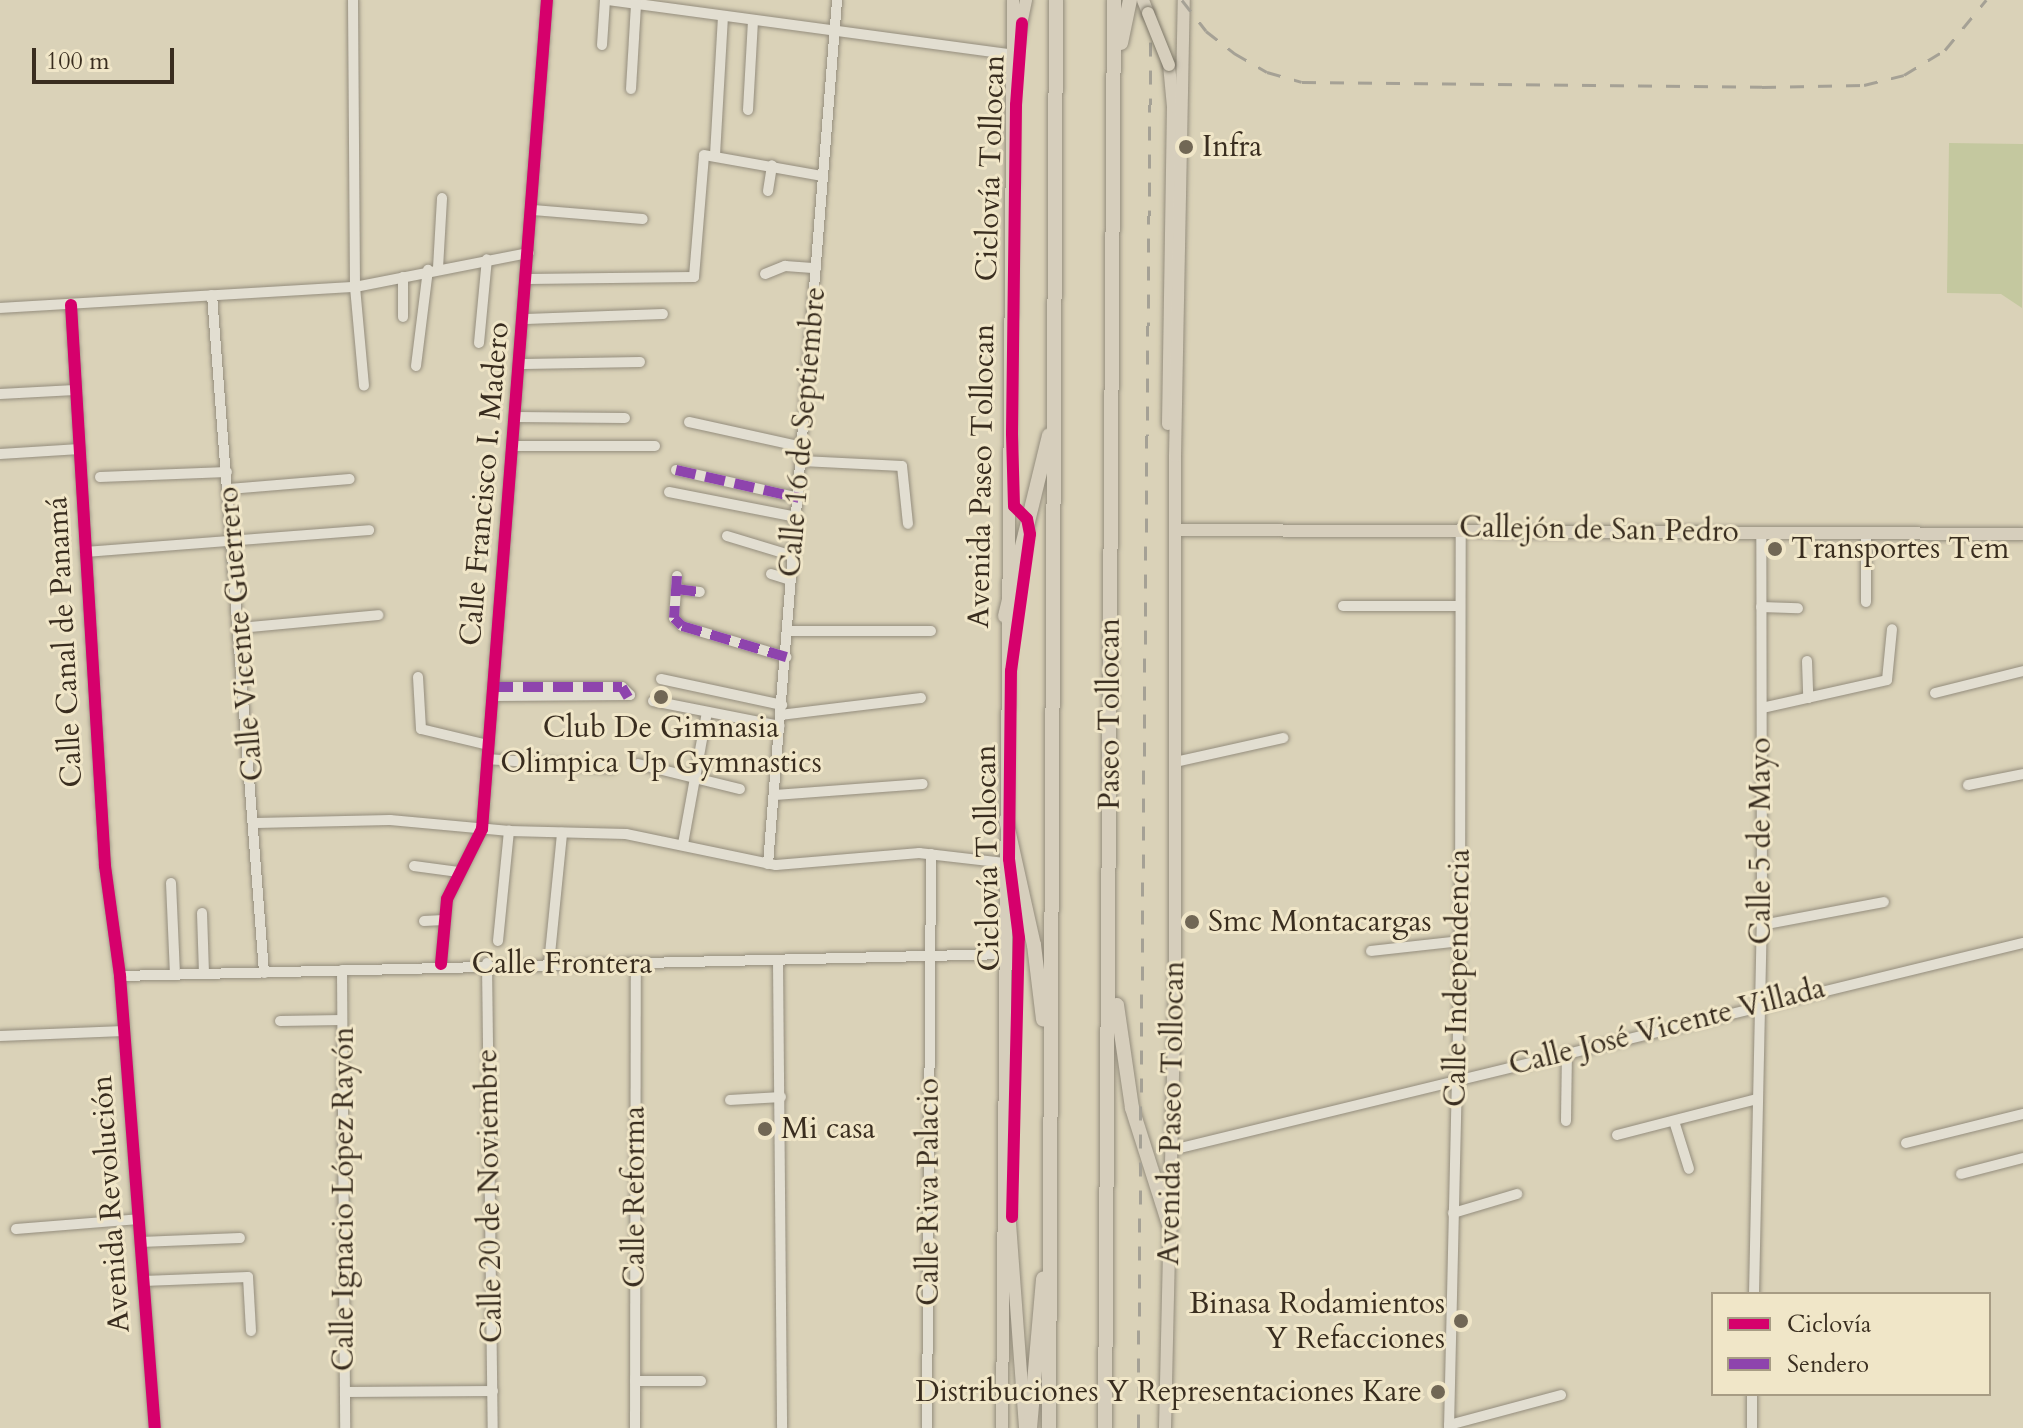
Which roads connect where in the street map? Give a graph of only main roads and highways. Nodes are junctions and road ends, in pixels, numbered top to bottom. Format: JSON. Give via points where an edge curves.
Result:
{"nodes":[{"id":1,"x":1013,"y":0,"type":"edge"},
{"id":2,"x":1026,"y":0,"type":"edge"},
{"id":3,"x":1056,"y":0,"type":"edge"},
{"id":4,"x":1114,"y":0,"type":"edge"},
{"id":5,"x":1130,"y":0,"type":"edge"},
{"id":6,"x":1143,"y":0,"type":"edge"},
{"id":7,"x":1184,"y":0,"type":"edge"},
{"id":8,"x":1015,"y":55,"type":"junction"},
{"id":9,"x":1115,"y":91,"type":"junction"},
{"id":10,"x":1055,"y":411,"type":"junction"},
{"id":11,"x":1175,"y":510,"type":"junction"},
{"id":12,"x":1176,"y":530,"type":"junction"},
{"id":13,"x":2023,"y":534,"type":"edge"},
{"id":14,"x":1005,"y":616,"type":"junction"},
{"id":15,"x":1006,"y":820,"type":"junction"},
{"id":16,"x":1110,"y":865,"type":"junction"},
{"id":17,"x":1051,"y":1058,"type":"junction"},
{"id":18,"x":1002,"y":1178,"type":"junction"},
{"id":19,"x":1170,"y":1228,"type":"junction"},
{"id":20,"x":1050,"y":1231,"type":"junction"},
{"id":21,"x":1002,"y":1428,"type":"edge"},
{"id":22,"x":1028,"y":1428,"type":"edge"},
{"id":23,"x":1049,"y":1428,"type":"edge"},
{"id":24,"x":1105,"y":1428,"type":"edge"},
{"id":25,"x":1165,"y":1428,"type":"edge"}],
"edges":[{"from":1,"to":8,"type":"main road","name":"Avenida Paseo Tollocan"},
{"from":2,"to":8,"type":"main road","name":"Avenida Paseo Tollocan"},
{"from":3,"to":10,"type":"highway","name":"Paseo Tollocan"},
{"from":4,"to":9,"type":"highway","name":"Paseo Tollocan"},
{"from":5,"to":9,"type":"highway"},
{"from":6,"to":11,"type":"main road","name":"Avenida Paseo Tollocan","bridge":true,"via":[[1169,65],[1173,107],[1168,433]]},
{"from":7,"to":11,"type":"main road","name":"Avenida Paseo Tollocan"},
{"from":8,"to":14,"type":"main road","name":"Avenida Paseo Tollocan"},
{"from":9,"to":16,"type":"highway","name":"Paseo Tollocan"},
{"from":10,"to":14,"type":"highway"},
{"from":10,"to":17,"type":"highway","name":"Paseo Tollocan"},
{"from":11,"to":12,"type":"main road","name":"Avenida Paseo Tollocan"},
{"from":12,"to":13,"type":"main road","name":"Callejón de San Pedro"},
{"from":12,"to":19,"type":"main road","name":"Avenida Paseo Tollocan"},
{"from":14,"to":15,"type":"main road","name":"Avenida Paseo Tollocan"},
{"from":15,"to":17,"type":"highway"},
{"from":15,"to":18,"type":"main road","name":"Avenida Paseo Tollocan"},
{"from":16,"to":19,"type":"highway","via":[[1124,1071]]},
{"from":16,"to":24,"type":"highway","name":"Paseo Tollocan"},
{"from":17,"to":20,"type":"highway","name":"Paseo Tollocan"},
{"from":18,"to":21,"type":"main road","name":"Avenida Paseo Tollocan"},
{"from":18,"to":22,"type":"main road","via":[[1012,1217]]},
{"from":19,"to":25,"type":"main road","name":"Avenida Paseo Tollocan"},
{"from":20,"to":22,"type":"highway"},
{"from":20,"to":23,"type":"highway","name":"Paseo Tollocan"}]}
